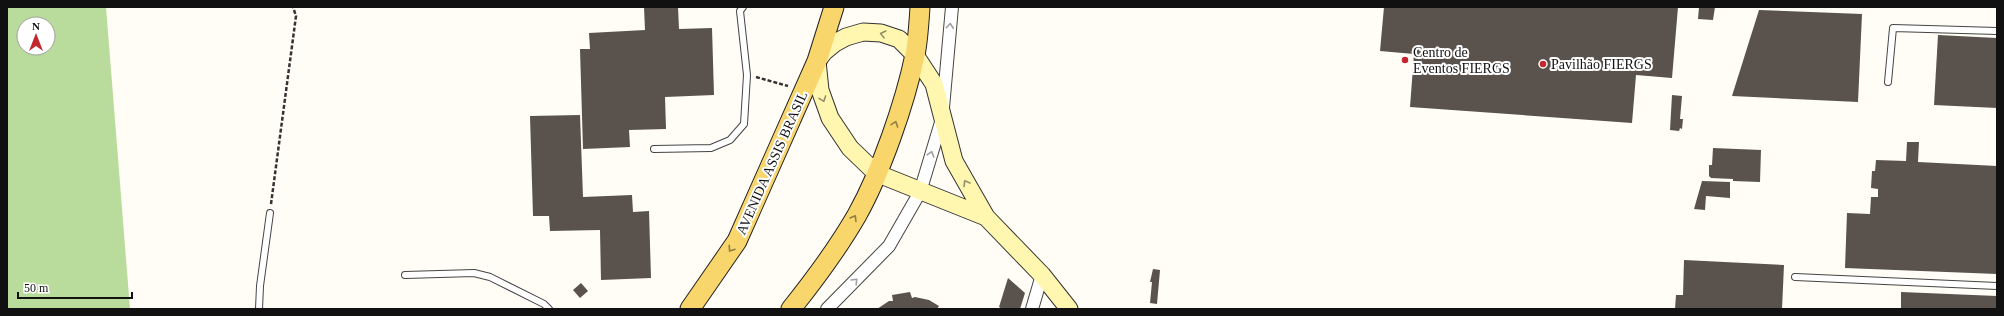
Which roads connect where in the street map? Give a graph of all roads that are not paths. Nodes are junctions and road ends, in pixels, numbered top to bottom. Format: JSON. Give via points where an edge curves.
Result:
{"nodes":[{"id":1,"x":743,"y":7,"type":"edge"},
{"id":2,"x":833,"y":7,"type":"edge"},
{"id":3,"x":920,"y":7,"type":"edge"},
{"id":4,"x":952,"y":7,"type":"edge"},
{"id":5,"x":1997,"y":31,"type":"edge"},
{"id":6,"x":915,"y":55,"type":"junction"},
{"id":7,"x":817,"y":61,"type":"junction"},
{"id":8,"x":1888,"y":82,"type":"dead end"},
{"id":9,"x":942,"y":119,"type":"junction"},
{"id":10,"x":654,"y":149,"type":"dead end"},
{"id":11,"x":876,"y":173,"type":"junction"},
{"id":12,"x":920,"y":192,"type":"junction"},
{"id":13,"x":270,"y":213,"type":"road end"},
{"id":14,"x":986,"y":217,"type":"junction"},
{"id":15,"x":405,"y":275,"type":"dead end"},
{"id":16,"x":1042,"y":275,"type":"junction"},
{"id":17,"x":1795,"y":277,"type":"dead end"},
{"id":18,"x":1997,"y":286,"type":"edge"},
{"id":19,"x":259,"y":309,"type":"edge"},
{"id":20,"x":549,"y":309,"type":"edge"},
{"id":21,"x":690,"y":309,"type":"edge"},
{"id":22,"x":791,"y":309,"type":"edge"},
{"id":23,"x":828,"y":309,"type":"edge"},
{"id":24,"x":1032,"y":309,"type":"edge"},
{"id":25,"x":1069,"y":309,"type":"edge"}],
"edges":[{"from":1,"to":10,"type":"lane","via":[[740,11],[747,75],[744,124],[730,140],[712,148]]},
{"from":2,"to":7,"type":"main road","name":"AVENIDA ASSIS BRASIL"},
{"from":3,"to":6,"type":"main road"},
{"from":9,"to":4,"type":"street","one_way":true},
{"from":5,"to":8,"type":"lane","via":[[1893,28]]},
{"from":6,"to":7,"type":"main road","one_way":true,"via":[[899,40],[881,33],[863,32],[835,43]]},
{"from":6,"to":9,"type":"main road","via":[[934,84]]},
{"from":11,"to":6,"type":"main road","one_way":true,"via":[[896,121]]},
{"from":7,"to":11,"type":"main road","one_way":true,"via":[[820,90],[830,118],[850,148]]},
{"from":7,"to":21,"type":"main road","name":"AVENIDA ASSIS BRASIL","one_way":true,"via":[[737,241]]},
{"from":12,"to":9,"type":"street","one_way":true},
{"from":14,"to":9,"type":"main road","one_way":true,"via":[[954,161]]},
{"from":11,"to":12,"type":"main road"},
{"from":22,"to":11,"type":"main road","one_way":true,"via":[[834,252],[858,213]]},
{"from":12,"to":14,"type":"main road"},
{"from":23,"to":12,"type":"street","one_way":true,"via":[[889,246]]},
{"from":13,"to":19,"type":"lane"},
{"from":14,"to":16,"type":"main road"},
{"from":15,"to":20,"type":"lane","via":[[474,273],[490,277],[544,304]]},
{"from":16,"to":24,"type":"street"},
{"from":16,"to":25,"type":"main road"},
{"from":17,"to":18,"type":"lane"}]}
